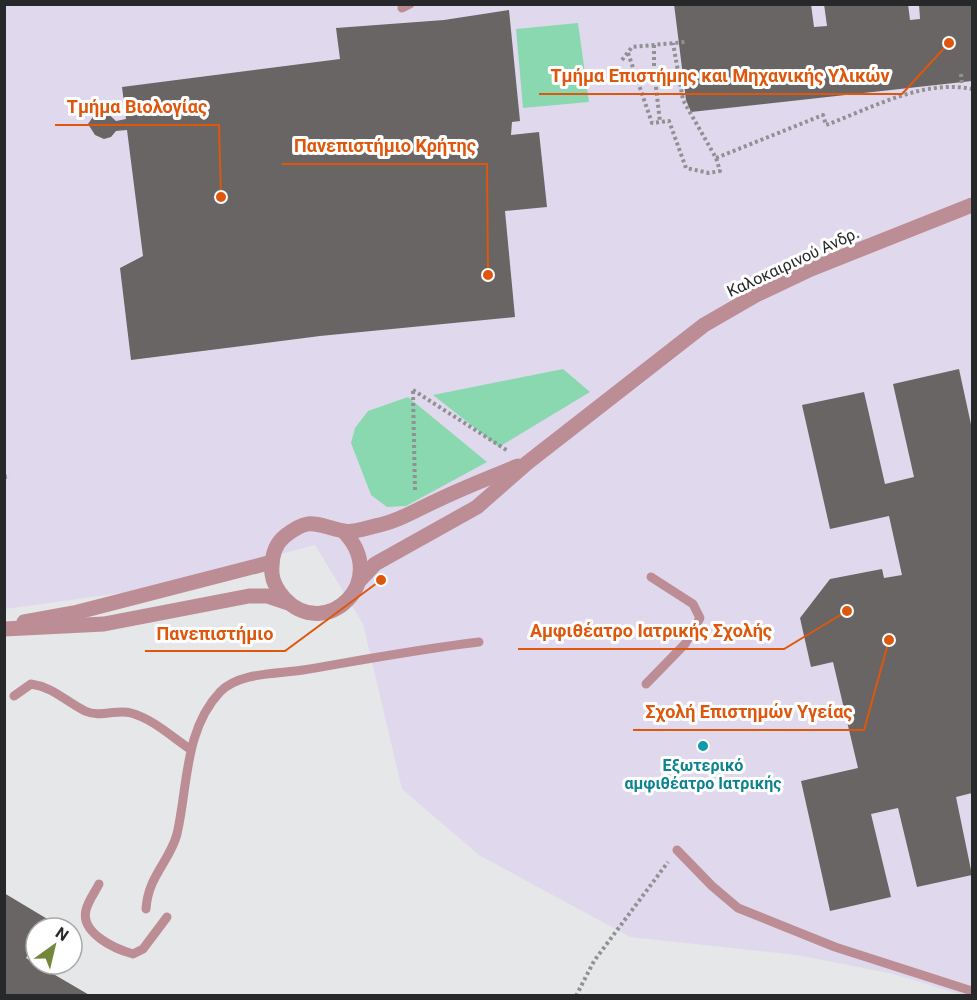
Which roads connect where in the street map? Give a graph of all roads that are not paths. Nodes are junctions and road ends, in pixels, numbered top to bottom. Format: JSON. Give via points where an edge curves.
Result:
{"nodes":[{"id":1,"x":972,"y":205,"type":"edge"},
{"id":2,"x":527,"y":463,"type":"junction"},
{"id":3,"x":343,"y":531,"type":"junction"},
{"id":4,"x":272,"y":562,"type":"junction"},
{"id":5,"x":651,"y":577,"type":"dead end"},
{"id":6,"x":360,"y":580,"type":"junction"},
{"id":7,"x":289,"y":603,"type":"junction"},
{"id":8,"x":4,"y":627,"type":"edge"},
{"id":9,"x":479,"y":642,"type":"dead end"},
{"id":10,"x":646,"y":684,"type":"dead end"},
{"id":11,"x":14,"y":696,"type":"dead end"},
{"id":12,"x":190,"y":749,"type":"junction"},
{"id":13,"x":677,"y":850,"type":"road end"},
{"id":14,"x":99,"y":884,"type":"dead end"},
{"id":15,"x":146,"y":909,"type":"dead end"},
{"id":16,"x":167,"y":917,"type":"dead end"},
{"id":17,"x":972,"y":991,"type":"edge"}],
"edges":[{"from":1,"to":2,"type":"street","name":"Καλοκαιρινού Ανδρ.","via":[[811,269],[704,325]]},
{"from":2,"to":3,"type":"street","via":[[377,526]]},
{"from":2,"to":6,"type":"street","via":[[477,507],[375,564]]},
{"from":3,"to":4,"type":"street","via":[[320,523],[300,526],[282,538]]},
{"from":3,"to":6,"type":"street","via":[[359,553]]},
{"from":4,"to":7,"type":"street","via":[[275,585]]},
{"from":4,"to":8,"type":"street"},
{"from":5,"to":10,"type":"lane","via":[[693,604],[700,618],[685,644]]},
{"from":6,"to":7,"type":"street","via":[[344,604],[331,610],[317,613]]},
{"from":7,"to":8,"type":"street","via":[[267,596],[249,596],[104,624]]},
{"from":9,"to":12,"type":"lane","via":[[264,674],[237,682],[220,692],[199,725]]},
{"from":11,"to":12,"type":"lane","via":[[31,684],[47,686],[86,712],[128,712],[146,719]]},
{"from":12,"to":15,"type":"lane","via":[[176,837],[155,873]]},
{"from":13,"to":17,"type":"lane","via":[[738,908],[835,947]]},
{"from":14,"to":16,"type":"lane","via":[[86,910],[87,923],[96,935],[122,951],[133,954],[143,949]]}]}
